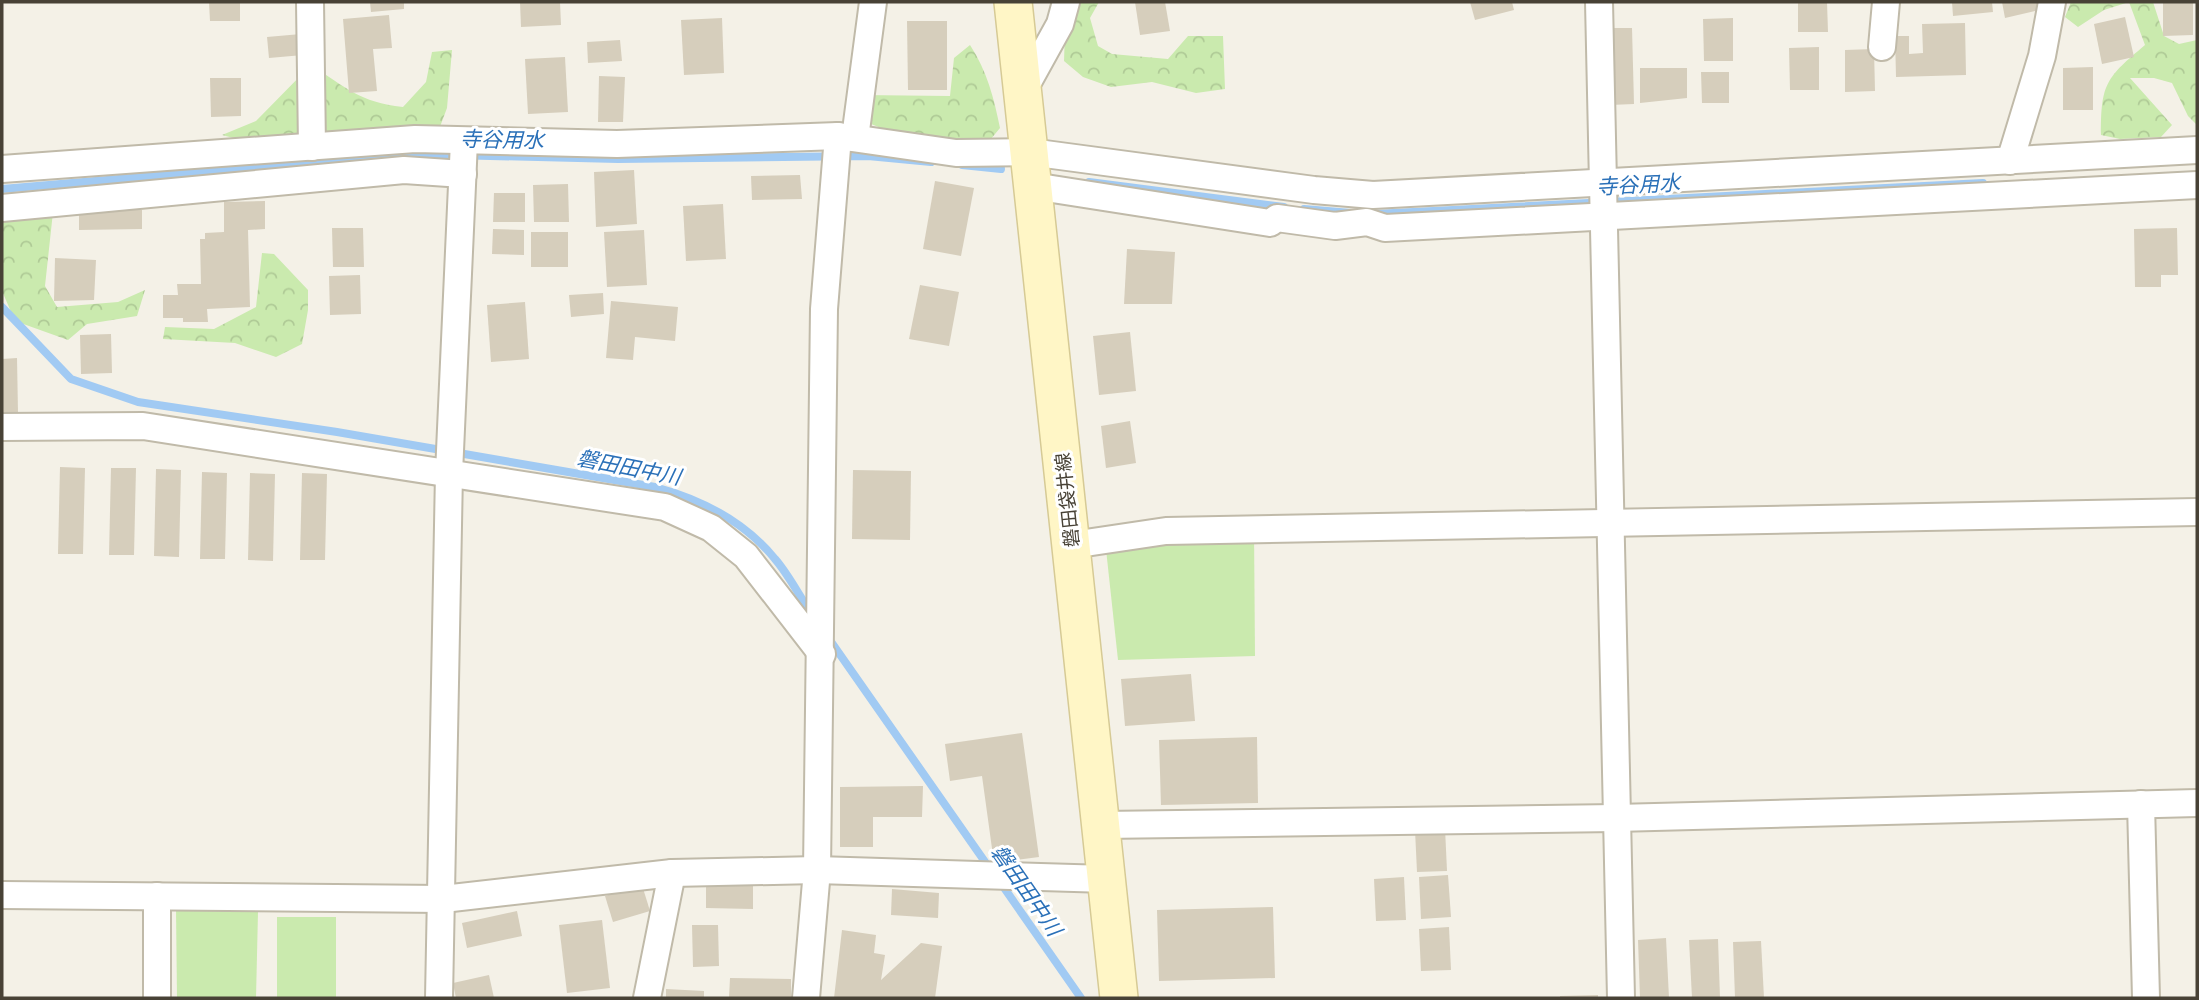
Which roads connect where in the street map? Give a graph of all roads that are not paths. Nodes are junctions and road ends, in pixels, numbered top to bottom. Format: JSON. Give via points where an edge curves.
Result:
{"nodes":[{"id":1,"x":310,"y":2,"type":"edge"},
{"id":2,"x":873,"y":2,"type":"edge"},
{"id":3,"x":1013,"y":2,"type":"edge"},
{"id":4,"x":1066,"y":2,"type":"edge"},
{"id":5,"x":1600,"y":2,"type":"edge"},
{"id":6,"x":1886,"y":2,"type":"edge"},
{"id":7,"x":2052,"y":2,"type":"edge"},
{"id":8,"x":1882,"y":47,"type":"dead end"},
{"id":9,"x":1023,"y":91,"type":"junction"},
{"id":10,"x":847,"y":137,"type":"junction"},
{"id":11,"x":464,"y":141,"type":"junction"},
{"id":12,"x":312,"y":147,"type":"junction"},
{"id":13,"x":2197,"y":150,"type":"edge"},
{"id":14,"x":2010,"y":161,"type":"junction"},
{"id":15,"x":2,"y":169,"type":"edge"},
{"id":16,"x":1031,"y":169,"type":"junction"},
{"id":17,"x":463,"y":174,"type":"junction"},
{"id":18,"x":1603,"y":181,"type":"junction"},
{"id":19,"x":2197,"y":185,"type":"edge"},
{"id":20,"x":2,"y":208,"type":"edge"},
{"id":21,"x":1604,"y":216,"type":"junction"},
{"id":22,"x":2,"y":427,"type":"edge"},
{"id":23,"x":449,"y":473,"type":"junction"},
{"id":24,"x":2197,"y":512,"type":"edge"},
{"id":25,"x":1610,"y":522,"type":"junction"},
{"id":26,"x":1072,"y":545,"type":"junction"},
{"id":27,"x":822,"y":654,"type":"junction"},
{"id":28,"x":2197,"y":803,"type":"edge"},
{"id":29,"x":2141,"y":804,"type":"junction"},
{"id":30,"x":1616,"y":818,"type":"junction"},
{"id":31,"x":1102,"y":825,"type":"junction"},
{"id":32,"x":817,"y":870,"type":"junction"},
{"id":33,"x":672,"y":873,"type":"junction"},
{"id":34,"x":1107,"y":879,"type":"junction"},
{"id":35,"x":2,"y":895,"type":"edge"},
{"id":36,"x":157,"y":896,"type":"junction"},
{"id":37,"x":443,"y":899,"type":"junction"},
{"id":38,"x":158,"y":998,"type":"edge"},
{"id":39,"x":439,"y":998,"type":"edge"},
{"id":40,"x":646,"y":998,"type":"edge"},
{"id":41,"x":806,"y":998,"type":"edge"},
{"id":42,"x":1119,"y":998,"type":"edge"},
{"id":43,"x":1621,"y":998,"type":"edge"},
{"id":44,"x":2146,"y":998,"type":"edge"}],
"edges":[{"from":1,"to":12,"type":"street"},
{"from":2,"to":10,"type":"street"},
{"from":3,"to":9,"type":"main road","name":"磐田袋井線"},
{"from":4,"to":9,"type":"street","via":[[1060,24]]},
{"from":5,"to":18,"type":"street"},
{"from":6,"to":8,"type":"street"},
{"from":7,"to":14,"type":"street","via":[[2042,56]]},
{"from":9,"to":16,"type":"main road","name":"磐田袋井線"},
{"from":10,"to":11,"type":"street","via":[[617,144]]},
{"from":10,"to":16,"type":"street"},
{"from":10,"to":27,"type":"street","via":[[824,309]]},
{"from":11,"to":12,"type":"street","via":[[415,139]]},
{"from":11,"to":17,"type":"street"},
{"from":12,"to":15,"type":"street"},
{"from":13,"to":14,"type":"street"},
{"from":14,"to":18,"type":"street"},
{"from":16,"to":18,"type":"street","via":[[1373,195]]},
{"from":16,"to":21,"type":"street","via":[[1270,223],[1277,218],[1335,226],[1367,222],[1385,228]]},
{"from":16,"to":26,"type":"main road","name":"磐田袋井線"},
{"from":17,"to":20,"type":"street","via":[[404,170]]},
{"from":17,"to":23,"type":"street"},
{"from":18,"to":21,"type":"street"},
{"from":19,"to":21,"type":"street"},
{"from":21,"to":25,"type":"street"},
{"from":22,"to":23,"type":"street","via":[[143,426]]},
{"from":23,"to":27,"type":"street","via":[[664,507],[711,528],[746,556]]},
{"from":23,"to":37,"type":"street"},
{"from":24,"to":25,"type":"street"},
{"from":25,"to":26,"type":"street","via":[[1166,531]]},
{"from":25,"to":30,"type":"street"},
{"from":26,"to":31,"type":"main road","name":"磐田袋井線"},
{"from":27,"to":32,"type":"street"},
{"from":28,"to":29,"type":"street"},
{"from":29,"to":30,"type":"street"},
{"from":29,"to":44,"type":"street"},
{"from":30,"to":31,"type":"street"},
{"from":30,"to":43,"type":"street"},
{"from":31,"to":34,"type":"main road","name":"磐田袋井線"},
{"from":32,"to":33,"type":"street"},
{"from":32,"to":34,"type":"street"},
{"from":32,"to":41,"type":"street"},
{"from":33,"to":37,"type":"street"},
{"from":33,"to":40,"type":"street"},
{"from":34,"to":42,"type":"main road","name":"磐田袋井線"},
{"from":35,"to":36,"type":"street"},
{"from":36,"to":37,"type":"street"},
{"from":36,"to":38,"type":"street"},
{"from":37,"to":39,"type":"street"}]}
